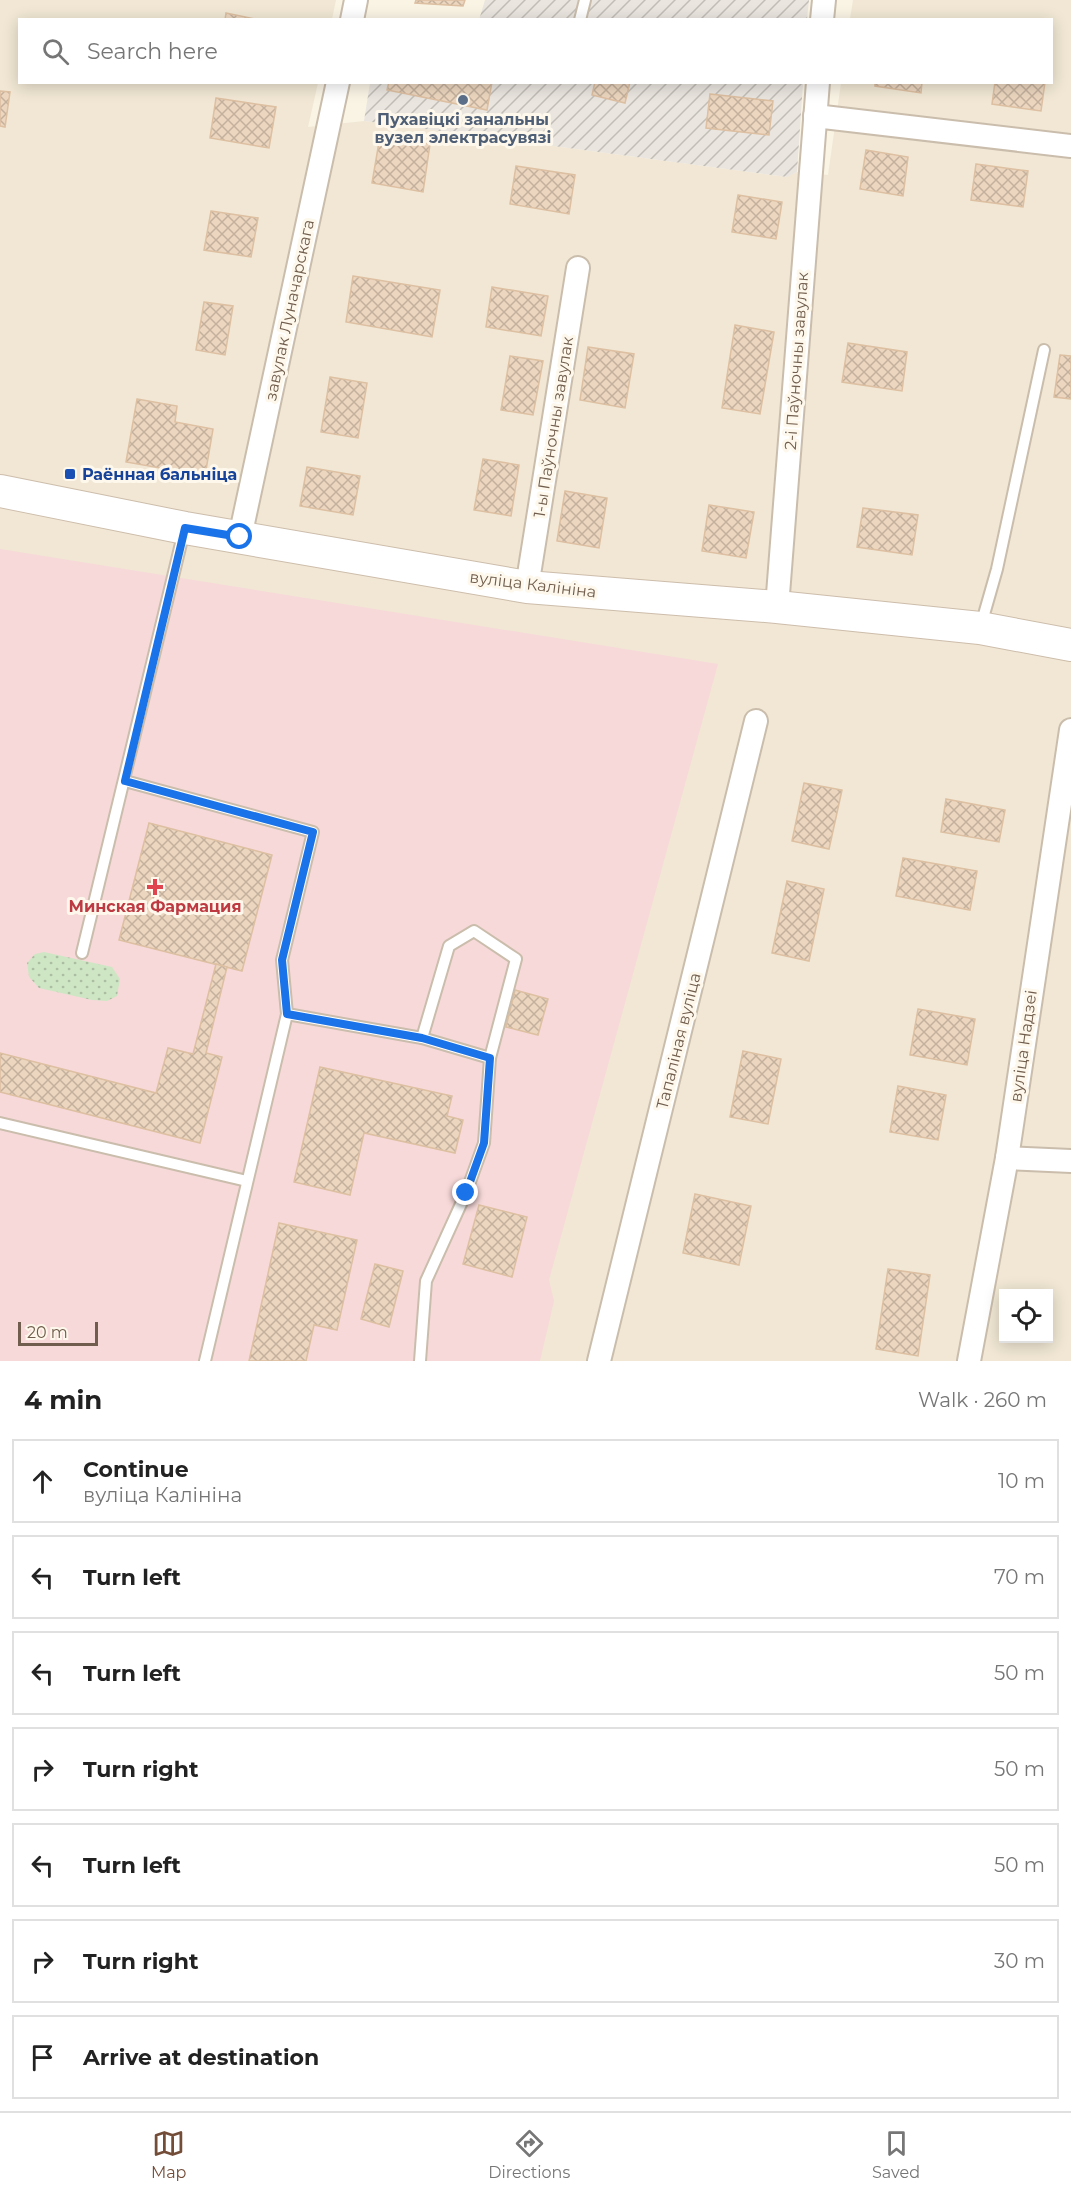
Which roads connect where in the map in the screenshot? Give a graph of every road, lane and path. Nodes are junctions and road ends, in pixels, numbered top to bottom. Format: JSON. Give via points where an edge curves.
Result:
{"nodes":[{"id":1,"x":356,"y":0,"type":"edge"},
{"id":2,"x":585,"y":0,"type":"edge"},
{"id":3,"x":824,"y":0,"type":"edge"},
{"id":4,"x":352,"y":18,"type":"edge"},
{"id":5,"x":580,"y":18,"type":"edge"},
{"id":6,"x":822,"y":18,"type":"edge"},
{"id":7,"x":338,"y":84,"type":"edge"},
{"id":8,"x":818,"y":84,"type":"edge"},
{"id":9,"x":815,"y":116,"type":"junction"},
{"id":10,"x":1071,"y":146,"type":"edge"},
{"id":11,"x":578,"y":268,"type":"dead end"},
{"id":12,"x":1044,"y":350,"type":"dead end"},
{"id":13,"x":0,"y":491,"type":"edge"},
{"id":14,"x":185,"y":528,"type":"junction"},
{"id":15,"x":240,"y":537,"type":"junction"},
{"id":16,"x":527,"y":586,"type":"junction"},
{"id":17,"x":777,"y":607,"type":"junction"},
{"id":18,"x":980,"y":628,"type":"junction"},
{"id":19,"x":1071,"y":645,"type":"edge"},
{"id":20,"x":756,"y":721,"type":"dead end"},
{"id":21,"x":1071,"y":730,"type":"edge"},
{"id":22,"x":125,"y":781,"type":"junction"},
{"id":23,"x":82,"y":953,"type":"dead end"},
{"id":24,"x":287,"y":1014,"type":"junction"},
{"id":25,"x":422,"y":1038,"type":"junction"},
{"id":26,"x":490,"y":1058,"type":"junction"},
{"id":27,"x":0,"y":1123,"type":"edge"},
{"id":28,"x":1007,"y":1158,"type":"junction"},
{"id":29,"x":1071,"y":1161,"type":"edge"},
{"id":30,"x":248,"y":1181,"type":"junction"},
{"id":31,"x":205,"y":1361,"type":"edge"},
{"id":32,"x":420,"y":1361,"type":"edge"},
{"id":33,"x":599,"y":1361,"type":"edge"},
{"id":34,"x":969,"y":1361,"type":"edge"}],
"edges":[{"from":1,"to":4,"type":"street"},
{"from":2,"to":5,"type":"lane"},
{"from":3,"to":6,"type":"street"},
{"from":7,"to":15,"type":"street","name":"завулак Луначарскага"},
{"from":8,"to":9,"type":"street","name":"2-і Паўночны завулак"},
{"from":9,"to":10,"type":"street"},
{"from":9,"to":17,"type":"street","name":"2-і Паўночны завулак"},
{"from":11,"to":16,"type":"street","name":"1-ы Паўночны завулак"},
{"from":12,"to":18,"type":"lane","via":[[997,569]]},
{"from":13,"to":14,"type":"main road","name":"вуліца Калініна"},
{"from":14,"to":15,"type":"main road","name":"вуліца Калініна"},
{"from":14,"to":22,"type":"lane"},
{"from":15,"to":16,"type":"main road","name":"вуліца Калініна"},
{"from":16,"to":17,"type":"main road","name":"вуліца Калініна"},
{"from":17,"to":18,"type":"main road","name":"вуліца Калініна"},
{"from":18,"to":19,"type":"main road","name":"вуліца Калініна"},
{"from":20,"to":33,"type":"street","name":"Тапаліная вуліца"},
{"from":21,"to":28,"type":"street","name":"вуліца Надзеі"},
{"from":22,"to":23,"type":"lane"},
{"from":22,"to":24,"type":"lane","via":[[313,832],[282,960]]},
{"from":24,"to":25,"type":"lane"},
{"from":24,"to":30,"type":"lane"},
{"from":25,"to":26,"type":"lane"},
{"from":25,"to":26,"type":"lane","via":[[449,946],[474,931],[516,959]]},
{"from":26,"to":32,"type":"lane","via":[[484,1143],[426,1281]]},
{"from":27,"to":30,"type":"lane"},
{"from":28,"to":29,"type":"street"},
{"from":28,"to":34,"type":"street","name":"вуліца Надзеі"},
{"from":30,"to":31,"type":"lane"}]}
